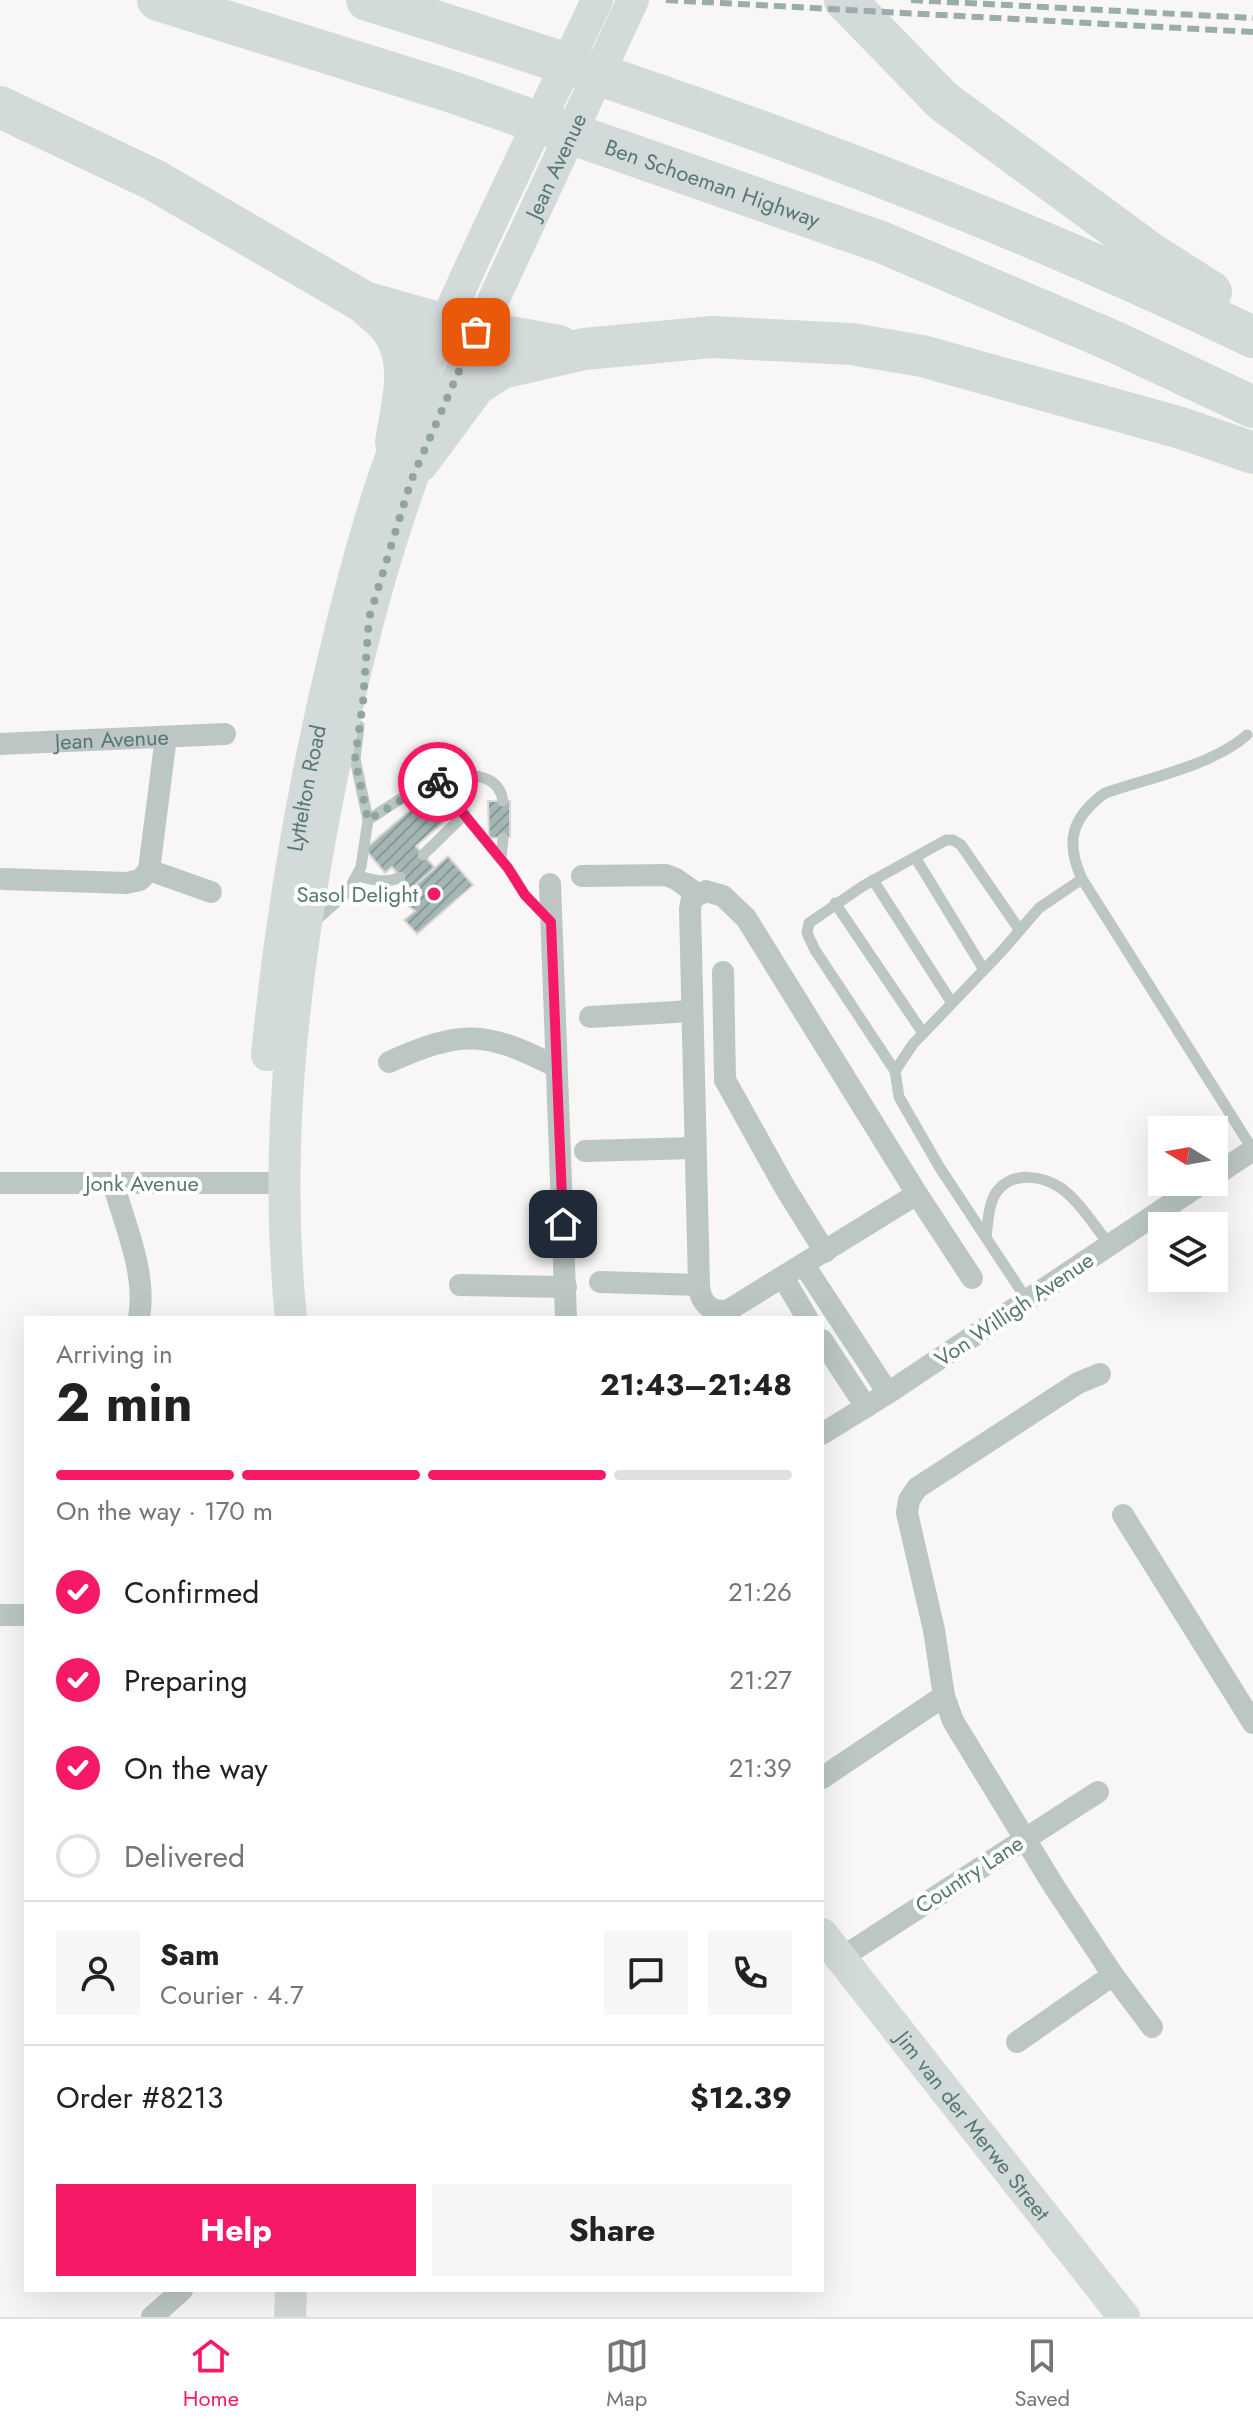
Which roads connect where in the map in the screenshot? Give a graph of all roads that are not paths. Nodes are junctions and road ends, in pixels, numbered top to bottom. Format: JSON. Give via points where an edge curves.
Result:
{"nodes":[{"id":1,"x":158,"y":0,"type":"edge"},
{"id":2,"x":367,"y":0,"type":"edge"},
{"id":3,"x":597,"y":0,"type":"edge"},
{"id":4,"x":633,"y":0,"type":"edge"},
{"id":5,"x":845,"y":0,"type":"edge"},
{"id":6,"x":0,"y":107,"type":"edge"},
{"id":7,"x":364,"y":302,"type":"junction"},
{"id":8,"x":1253,"y":318,"type":"edge"},
{"id":9,"x":461,"y":329,"type":"junction"},
{"id":10,"x":1253,"y":337,"type":"edge"},
{"id":11,"x":584,"y":349,"type":"junction"},
{"id":12,"x":1253,"y":407,"type":"edge"},
{"id":13,"x":407,"y":452,"type":"junction"},
{"id":14,"x":1253,"y":453,"type":"edge"},
{"id":15,"x":369,"y":618,"type":"junction"},
{"id":16,"x":364,"y":688,"type":"dead end"},
{"id":17,"x":361,"y":715,"type":"dead end"},
{"id":18,"x":225,"y":734,"type":"dead end"},
{"id":19,"x":1247,"y":735,"type":"dead end"},
{"id":20,"x":166,"y":737,"type":"junction"},
{"id":21,"x":0,"y":744,"type":"edge"},
{"id":22,"x":447,"y":779,"type":"junction"},
{"id":23,"x":503,"y":801,"type":"dead end"},
{"id":24,"x":465,"y":814,"type":"junction"},
{"id":25,"x":368,"y":820,"type":"junction"},
{"id":26,"x":503,"y":838,"type":"dead end"},
{"id":27,"x":423,"y":855,"type":"dead end"},
{"id":28,"x":915,"y":857,"type":"junction"},
{"id":29,"x":501,"y":860,"type":"junction"},
{"id":30,"x":149,"y":870,"type":"junction"},
{"id":31,"x":358,"y":876,"type":"junction"},
{"id":32,"x":582,"y":876,"type":"dead end"},
{"id":33,"x":400,"y":877,"type":"dead end"},
{"id":34,"x":3,"y":879,"type":"dead end"},
{"id":35,"x":1082,"y":879,"type":"junction"},
{"id":36,"x":873,"y":880,"type":"junction"},
{"id":37,"x":550,"y":884,"type":"dead end"},
{"id":38,"x":211,"y":892,"type":"dead end"},
{"id":39,"x":697,"y":894,"type":"junction"},
{"id":40,"x":835,"y":903,"type":"junction"},
{"id":41,"x":551,"y":922,"type":"junction"},
{"id":42,"x":1019,"y":929,"type":"junction"},
{"id":43,"x":303,"y":932,"type":"junction"},
{"id":44,"x":984,"y":970,"type":"junction"},
{"id":45,"x":723,"y":972,"type":"dead end"},
{"id":46,"x":952,"y":1003,"type":"junction"},
{"id":47,"x":692,"y":1011,"type":"junction"},
{"id":48,"x":590,"y":1017,"type":"dead end"},
{"id":49,"x":923,"y":1033,"type":"junction"},
{"id":50,"x":389,"y":1062,"type":"dead end"},
{"id":51,"x":555,"y":1066,"type":"junction"},
{"id":52,"x":895,"y":1071,"type":"junction"},
{"id":53,"x":695,"y":1148,"type":"junction"},
{"id":54,"x":1253,"y":1150,"type":"edge"},
{"id":55,"x":585,"y":1151,"type":"dead end"},
{"id":56,"x":1228,"y":1167,"type":"edge"},
{"id":57,"x":0,"y":1183,"type":"edge"},
{"id":58,"x":113,"y":1183,"type":"junction"},
{"id":59,"x":273,"y":1183,"type":"junction"},
{"id":60,"x":917,"y":1194,"type":"junction"},
{"id":61,"x":1183,"y":1196,"type":"edge"},
{"id":62,"x":986,"y":1238,"type":"junction"},
{"id":63,"x":1110,"y":1245,"type":"junction"},
{"id":64,"x":825,"y":1252,"type":"junction"},
{"id":65,"x":804,"y":1265,"type":"junction"},
{"id":66,"x":783,"y":1277,"type":"junction"},
{"id":67,"x":972,"y":1278,"type":"dead end"},
{"id":68,"x":600,"y":1282,"type":"dead end"},
{"id":69,"x":460,"y":1285,"type":"dead end"},
{"id":70,"x":699,"y":1285,"type":"junction"},
{"id":71,"x":566,"y":1287,"type":"junction"},
{"id":72,"x":1027,"y":1300,"type":"junction"},
{"id":73,"x":707,"y":1313,"type":"edge"},
{"id":74,"x":139,"y":1316,"type":"edge"},
{"id":75,"x":270,"y":1316,"type":"edge"},
{"id":76,"x":291,"y":1316,"type":"edge"},
{"id":77,"x":566,"y":1316,"type":"edge"},
{"id":78,"x":806,"y":1316,"type":"edge"},
{"id":79,"x":824,"y":1343,"type":"edge"},
{"id":80,"x":1100,"y":1374,"type":"dead end"},
{"id":81,"x":888,"y":1393,"type":"junction"},
{"id":82,"x":866,"y":1407,"type":"junction"},
{"id":83,"x":824,"y":1433,"type":"edge"},
{"id":84,"x":1123,"y":1515,"type":"dead end"},
{"id":85,"x":0,"y":1615,"type":"edge"},
{"id":86,"x":24,"y":1615,"type":"edge"},
{"id":87,"x":944,"y":1696,"type":"junction"},
{"id":88,"x":1247,"y":1698,"type":"edge"},
{"id":89,"x":1253,"y":1723,"type":"edge"},
{"id":90,"x":824,"y":1777,"type":"edge"},
{"id":91,"x":1098,"y":1792,"type":"dead end"},
{"id":92,"x":1024,"y":1838,"type":"junction"},
{"id":93,"x":832,"y":1946,"type":"edge"},
{"id":94,"x":1113,"y":1975,"type":"junction"},
{"id":95,"x":1152,"y":2027,"type":"dead end"},
{"id":96,"x":1017,"y":2042,"type":"dead end"},
{"id":97,"x":180,"y":2292,"type":"edge"},
{"id":98,"x":291,"y":2292,"type":"edge"},
{"id":99,"x":311,"y":2292,"type":"edge"},
{"id":100,"x":152,"y":2317,"type":"edge"},
{"id":101,"x":290,"y":2317,"type":"edge"},
{"id":102,"x":312,"y":2317,"type":"edge"},
{"id":103,"x":1124,"y":2317,"type":"edge"}],
"edges":[{"from":1,"to":12,"type":"highway","name":"Ben Schoeman Highway","via":[[449,91],[881,242]]},
{"from":2,"to":10,"type":"highway","via":[[659,96],[920,191]]},
{"from":3,"to":9,"type":"main road","name":"Jean Avenue"},
{"from":4,"to":9,"type":"main road","name":"Jean Avenue"},
{"from":5,"to":8,"type":"highway","via":[[943,101],[1150,253]]},
{"from":6,"to":7,"type":"highway","via":[[154,180]]},
{"from":7,"to":9,"type":"highway"},
{"from":7,"to":13,"type":"highway","via":[[391,329],[405,366]]},
{"from":9,"to":11,"type":"highway"},
{"from":9,"to":13,"type":"main road","name":"Lyttelton Road"},
{"from":11,"to":13,"type":"highway","via":[[501,368],[475,385]]},
{"from":11,"to":14,"type":"highway","via":[[712,337],[851,344],[1030,384]]},
{"from":13,"to":15,"type":"main road","name":"Lyttelton Road","via":[[404,499]]},
{"from":13,"to":59,"type":"main road","name":"Lyttelton Road","via":[[353,580],[298,819],[266,1066]]},
{"from":15,"to":16,"type":"lane"},
{"from":15,"to":43,"type":"main road","name":"Lyttelton Road","via":[[338,746]]},
{"from":17,"to":25,"type":"lane","via":[[355,759]]},
{"from":18,"to":20,"type":"street","name":"Jean Avenue"},
{"from":19,"to":35,"type":"lane","via":[[1231,749],[1105,793],[1093,802],[1080,817],[1072,840]]},
{"from":20,"to":21,"type":"street","name":"Jean Avenue"},
{"from":20,"to":30,"type":"street"},
{"from":22,"to":23,"type":"lane","via":[[488,778],[498,786]]},
{"from":22,"to":24,"type":"lane","via":[[450,794]]},
{"from":22,"to":25,"type":"lane","via":[[428,784]]},
{"from":24,"to":27,"type":"lane"},
{"from":24,"to":29,"type":"lane"},
{"from":25,"to":31,"type":"lane"},
{"from":26,"to":29,"type":"lane"},
{"from":28,"to":36,"type":"lane"},
{"from":28,"to":42,"type":"lane","via":[[946,840],[961,845]]},
{"from":28,"to":44,"type":"lane"},
{"from":29,"to":41,"type":"lane"},
{"from":30,"to":34,"type":"street","via":[[140,880],[126,883]]},
{"from":30,"to":38,"type":"street"},
{"from":31,"to":33,"type":"lane","via":[[377,881]]},
{"from":31,"to":43,"type":"lane","via":[[347,893]]},
{"from":32,"to":39,"type":"street","via":[[666,875]]},
{"from":35,"to":42,"type":"lane","via":[[1039,908]]},
{"from":35,"to":54,"type":"lane"},
{"from":36,"to":40,"type":"lane"},
{"from":36,"to":46,"type":"lane"},
{"from":37,"to":41,"type":"street"},
{"from":39,"to":47,"type":"street","via":[[690,909]]},
{"from":39,"to":60,"type":"street","via":[[723,896],[746,918]]},
{"from":40,"to":49,"type":"lane"},
{"from":40,"to":52,"type":"lane","via":[[809,923],[807,933]]},
{"from":41,"to":51,"type":"street"},
{"from":42,"to":44,"type":"lane"},
{"from":43,"to":59,"type":"main road","name":"Lyttelton Road"},
{"from":44,"to":46,"type":"lane"},
{"from":45,"to":64,"type":"street","via":[[725,1080]]},
{"from":46,"to":49,"type":"lane"},
{"from":47,"to":48,"type":"street"},
{"from":47,"to":53,"type":"street"},
{"from":49,"to":52,"type":"lane"},
{"from":50,"to":51,"type":"street","via":[[431,1043],[464,1037],[508,1043]]},
{"from":51,"to":71,"type":"street"},
{"from":52,"to":62,"type":"lane","via":[[899,1097]]},
{"from":53,"to":55,"type":"street"},
{"from":53,"to":70,"type":"street"},
{"from":54,"to":56,"type":"street"},
{"from":57,"to":58,"type":"street","name":"Jonk Avenue"},
{"from":58,"to":59,"type":"street","name":"Jonk Avenue"},
{"from":58,"to":74,"type":"street","via":[[136,1261]]},
{"from":59,"to":75,"type":"main road","name":"Lyttelton Road"},
{"from":59,"to":76,"type":"main road","name":"Lyttelton Road"},
{"from":60,"to":64,"type":"street"},
{"from":60,"to":67,"type":"street"},
{"from":61,"to":63,"type":"street","name":"Von Willigh Avenue"},
{"from":62,"to":63,"type":"lane","via":[[998,1190],[1021,1177],[1034,1177],[1060,1188]]},
{"from":62,"to":72,"type":"lane"},
{"from":63,"to":72,"type":"street","name":"Von Willigh Avenue"},
{"from":64,"to":65,"type":"street"},
{"from":65,"to":66,"type":"street"},
{"from":65,"to":81,"type":"street"},
{"from":66,"to":73,"type":"street","via":[[727,1311]]},
{"from":66,"to":78,"type":"street"},
{"from":68,"to":70,"type":"street"},
{"from":69,"to":71,"type":"street"},
{"from":70,"to":73,"type":"street"},
{"from":71,"to":77,"type":"street"},
{"from":72,"to":81,"type":"street","name":"Von Willigh Avenue"},
{"from":79,"to":82,"type":"street"},
{"from":80,"to":87,"type":"street","via":[[932,1477],[909,1500],[910,1532]]},
{"from":81,"to":82,"type":"street","name":"Von Willigh Avenue"},
{"from":82,"to":83,"type":"street","name":"Von Willigh Avenue"},
{"from":84,"to":88,"type":"street"},
{"from":85,"to":86,"type":"street"},
{"from":87,"to":90,"type":"street"},
{"from":87,"to":92,"type":"street","via":[[962,1739]]},
{"from":88,"to":89,"type":"street"},
{"from":91,"to":92,"type":"street","name":"Country Lane"},
{"from":92,"to":93,"type":"street","name":"Country Lane"},
{"from":92,"to":94,"type":"street"},
{"from":93,"to":103,"type":"main road","name":"Jim van der Merwe Street"},
{"from":94,"to":95,"type":"street"},
{"from":94,"to":96,"type":"street"},
{"from":97,"to":100,"type":"street"},
{"from":98,"to":101,"type":"main road"},
{"from":99,"to":102,"type":"main road"}]}
